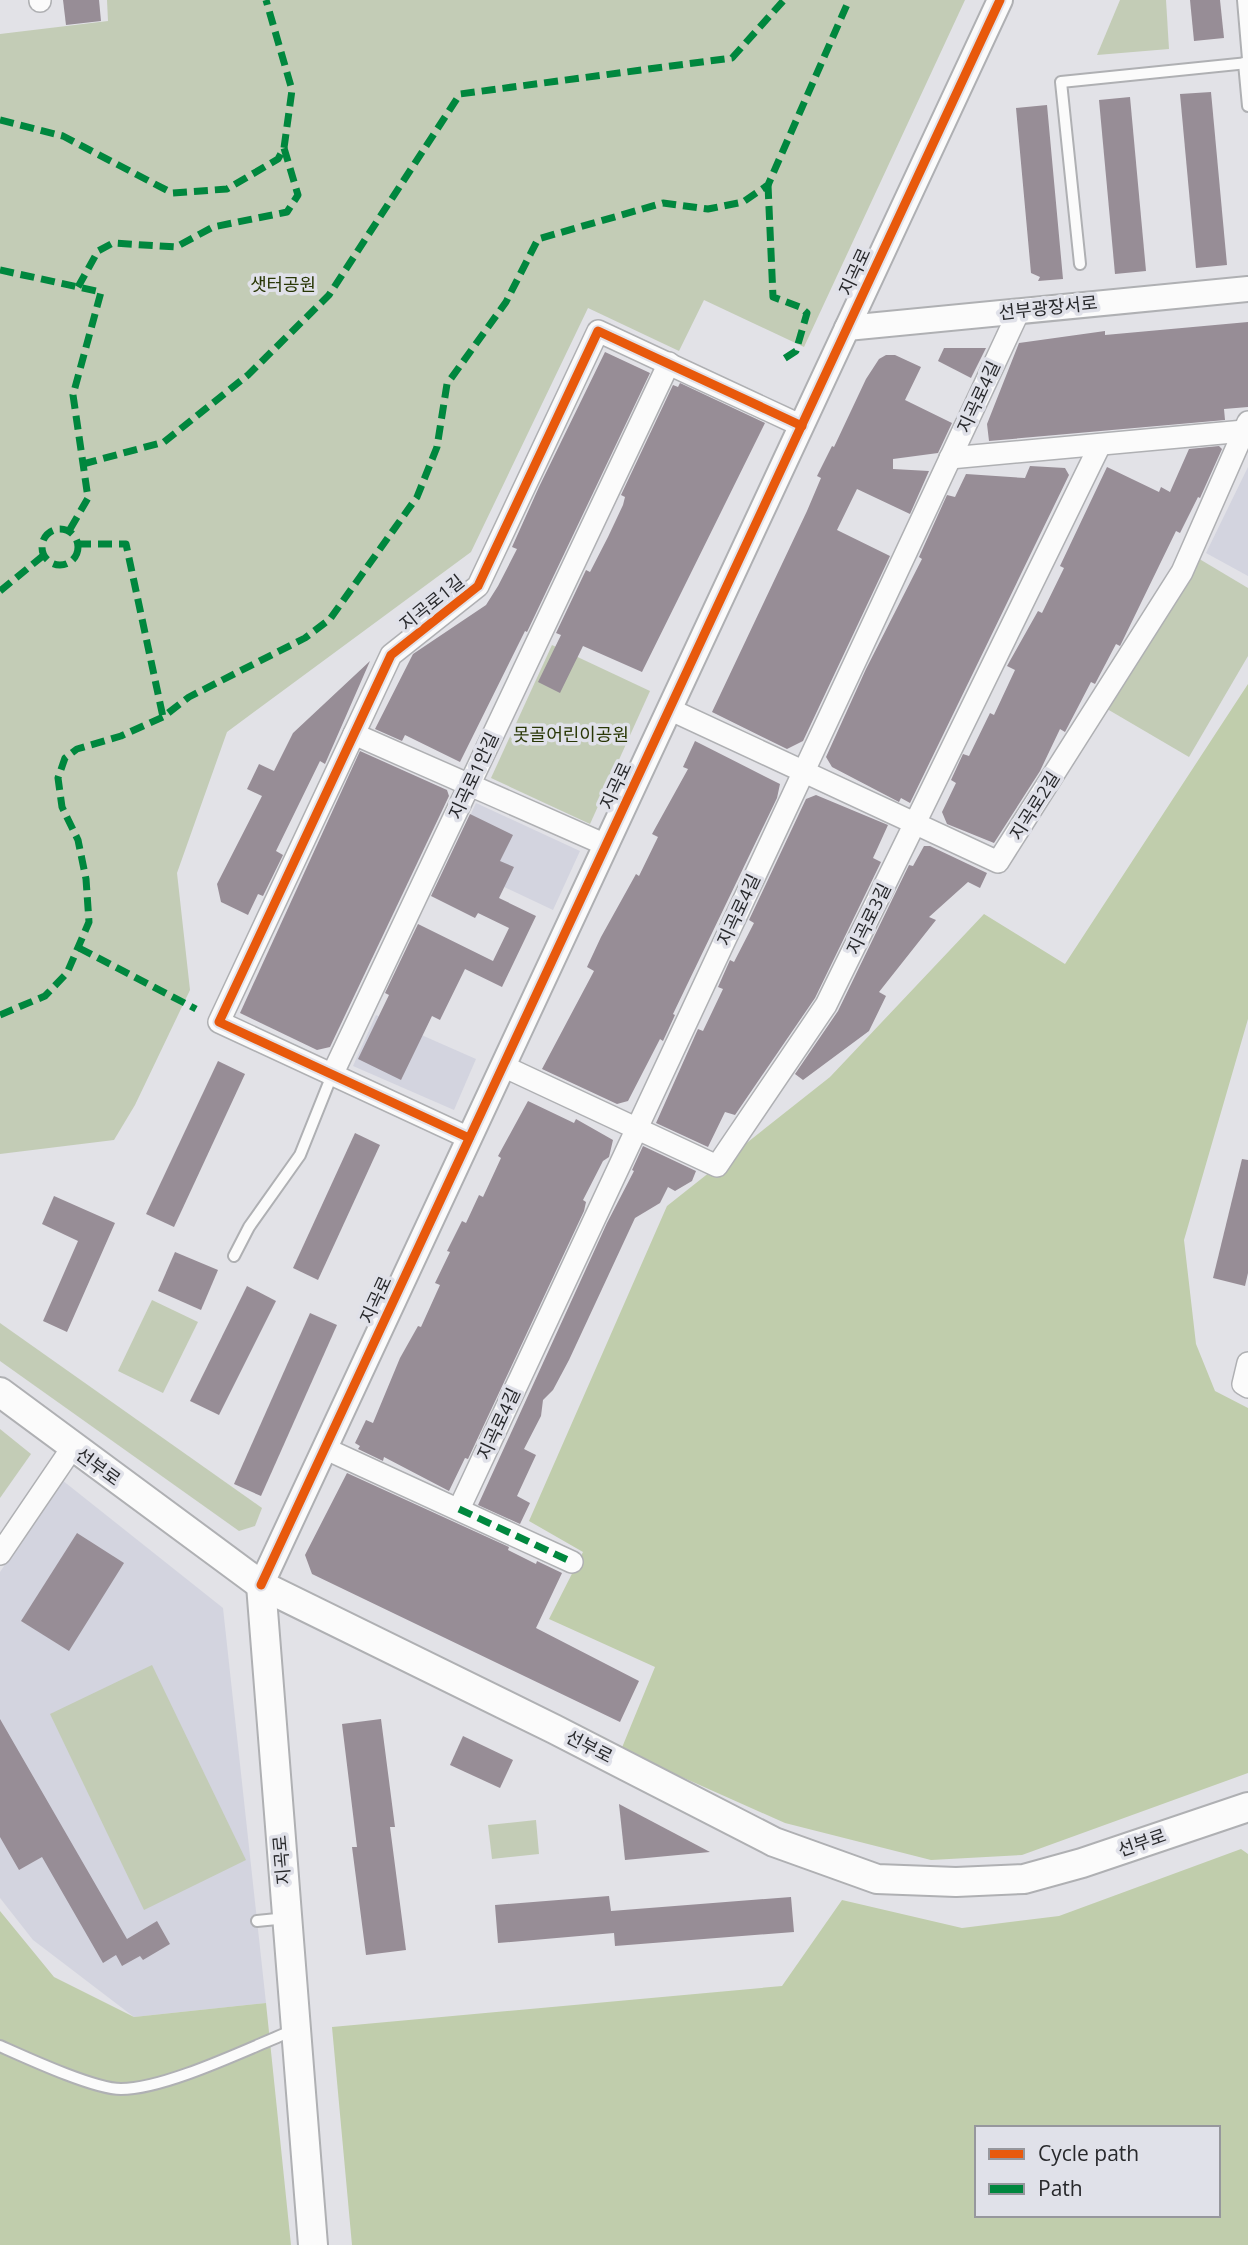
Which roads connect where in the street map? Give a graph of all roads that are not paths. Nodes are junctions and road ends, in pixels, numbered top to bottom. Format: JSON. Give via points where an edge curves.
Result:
{"nodes":[{"id":1,"x":1000,"y":0,"type":"edge"},
{"id":2,"x":1243,"y":0,"type":"edge"},
{"id":3,"x":1247,"y":62,"type":"edge"},
{"id":4,"x":1248,"y":106,"type":"edge"},
{"id":5,"x":1080,"y":264,"type":"dead end"},
{"id":6,"x":1248,"y":289,"type":"edge"},
{"id":7,"x":1019,"y":311,"type":"junction"},
{"id":8,"x":847,"y":328,"type":"junction"},
{"id":9,"x":669,"y":363,"type":"junction"},
{"id":10,"x":802,"y":426,"type":"junction"},
{"id":11,"x":1246,"y":427,"type":"edge"},
{"id":12,"x":1100,"y":445,"type":"junction"},
{"id":13,"x":950,"y":458,"type":"junction"},
{"id":14,"x":669,"y":709,"type":"junction"},
{"id":15,"x":354,"y":734,"type":"junction"},
{"id":16,"x":803,"y":772,"type":"junction"},
{"id":17,"x":470,"y":785,"type":"junction"},
{"id":18,"x":915,"y":824,"type":"junction"},
{"id":19,"x":606,"y":845,"type":"junction"},
{"id":20,"x":503,"y":1066,"type":"junction"},
{"id":21,"x":332,"y":1075,"type":"junction"},
{"id":22,"x":637,"y":1129,"type":"junction"},
{"id":23,"x":469,"y":1138,"type":"junction"},
{"id":24,"x":234,"y":1256,"type":"dead end"},
{"id":25,"x":1248,"y":1363,"type":"edge"},
{"id":26,"x":1248,"y":1387,"type":"edge"},
{"id":27,"x":0,"y":1392,"type":"edge"},
{"id":28,"x":72,"y":1448,"type":"junction"},
{"id":29,"x":324,"y":1448,"type":"junction"},
{"id":30,"x":459,"y":1509,"type":"junction"},
{"id":31,"x":0,"y":1554,"type":"edge"},
{"id":32,"x":572,"y":1562,"type":"dead end"},
{"id":33,"x":261,"y":1585,"type":"junction"},
{"id":34,"x":1245,"y":1813,"type":"edge"},
{"id":35,"x":287,"y":1918,"type":"junction"},
{"id":36,"x":257,"y":1921,"type":"dead end"},
{"id":37,"x":296,"y":2029,"type":"junction"},
{"id":38,"x":0,"y":2046,"type":"edge"},
{"id":39,"x":313,"y":2245,"type":"edge"}],
"edges":[{"from":1,"to":8,"type":"street","name":"지곡로"},
{"from":2,"to":3,"type":"lane"},
{"from":3,"to":4,"type":"lane"},
{"from":3,"to":5,"type":"lane","via":[[1061,82]]},
{"from":6,"to":7,"type":"street","name":"선부광장서로"},
{"from":7,"to":8,"type":"street","name":"선부광장서로"},
{"from":7,"to":13,"type":"street","name":"지곡로4길"},
{"from":8,"to":10,"type":"street","name":"지곡로"},
{"from":9,"to":10,"type":"street","name":"지곡로1길"},
{"from":9,"to":15,"type":"street","name":"지곡로1길","via":[[598,331],[478,586],[391,655]]},
{"from":9,"to":17,"type":"street","name":"지곡로1안길"},
{"from":10,"to":14,"type":"street","name":"지곡로"},
{"from":11,"to":12,"type":"street","name":"지곡로2길"},
{"from":11,"to":18,"type":"street","name":"지곡로2길","via":[[1182,572],[998,862]]},
{"from":12,"to":13,"type":"street","name":"지곡로2길"},
{"from":12,"to":18,"type":"street","name":"지곡로3길"},
{"from":13,"to":16,"type":"street","name":"지곡로4길"},
{"from":14,"to":16,"type":"street","name":"지곡로2길"},
{"from":14,"to":19,"type":"street","name":"지곡로"},
{"from":15,"to":17,"type":"street"},
{"from":15,"to":21,"type":"street","name":"지곡로1길","via":[[219,1022]]},
{"from":16,"to":18,"type":"street","name":"지곡로2길"},
{"from":16,"to":22,"type":"street","name":"지곡로4길"},
{"from":17,"to":19,"type":"street"},
{"from":17,"to":21,"type":"street","name":"지곡로1안길"},
{"from":18,"to":22,"type":"street","name":"지곡로3길","via":[[826,1005],[717,1166]]},
{"from":19,"to":20,"type":"street","name":"지곡로"},
{"from":20,"to":22,"type":"street","name":"지곡로3길"},
{"from":20,"to":23,"type":"street","name":"지곡로"},
{"from":21,"to":23,"type":"street"},
{"from":21,"to":24,"type":"lane","via":[[300,1155]]},
{"from":22,"to":30,"type":"street","name":"지곡로4길"},
{"from":23,"to":29,"type":"street","name":"지곡로"},
{"from":25,"to":26,"type":"street","via":[[1243,1384]]},
{"from":27,"to":28,"type":"main road","name":"선부로"},
{"from":28,"to":31,"type":"street"},
{"from":28,"to":33,"type":"main road","name":"선부로"},
{"from":29,"to":30,"type":"street"},
{"from":29,"to":33,"type":"street","name":"지곡로"},
{"from":30,"to":32,"type":"street"},
{"from":33,"to":34,"type":"main road","name":"선부로","via":[[774,1842],[877,1879],[1024,1879]]},
{"from":33,"to":35,"type":"main road","name":"지곡로"},
{"from":35,"to":36,"type":"lane"},
{"from":35,"to":37,"type":"main road","name":"지곡로"},
{"from":37,"to":38,"type":"lane","via":[[157,2084],[120,2089],[48,2067]]},
{"from":37,"to":39,"type":"main road","name":"지곡로"}]}
